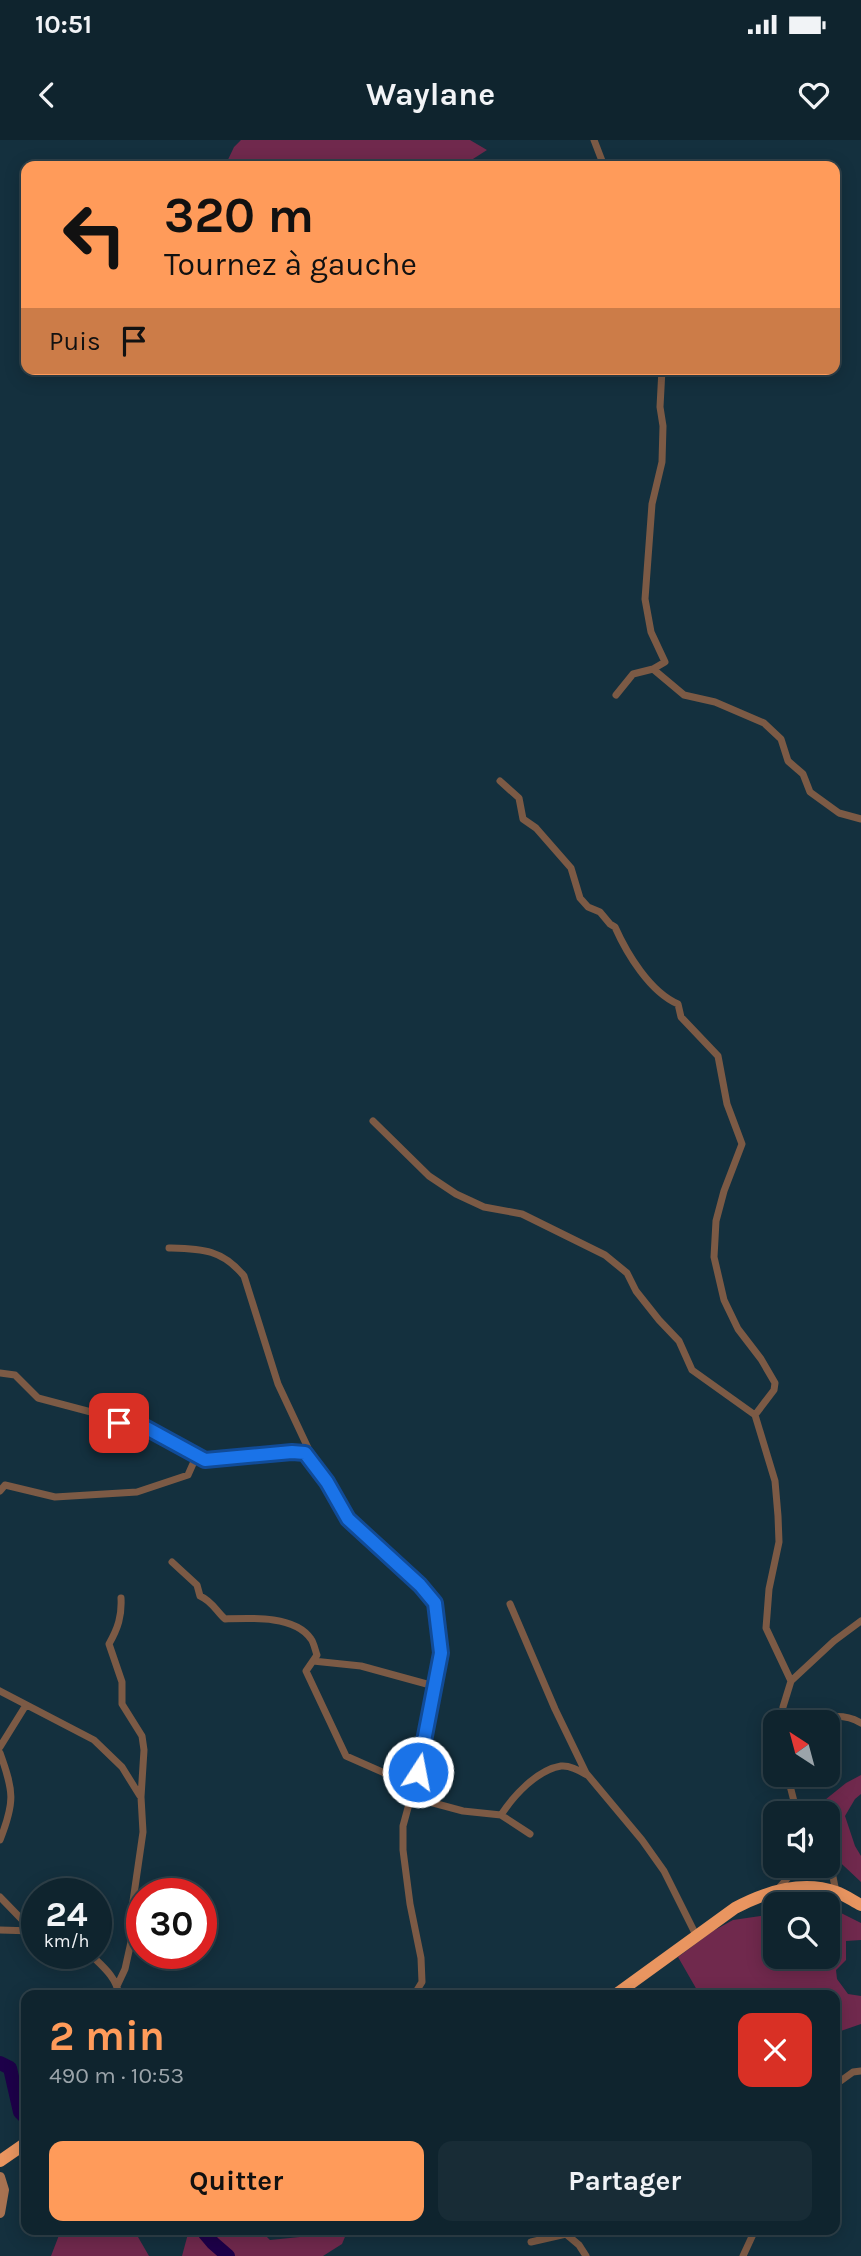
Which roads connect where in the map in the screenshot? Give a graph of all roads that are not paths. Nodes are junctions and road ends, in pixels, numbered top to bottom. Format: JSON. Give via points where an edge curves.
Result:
{"nodes":[{"id":1,"x":594,"y":140,"type":"edge"},
{"id":2,"x":602,"y":161,"type":"edge"},
{"id":3,"x":662,"y":375,"type":"edge"},
{"id":4,"x":653,"y":669,"type":"junction"},
{"id":5,"x":616,"y":695,"type":"dead end"},
{"id":6,"x":500,"y":781,"type":"dead end"},
{"id":7,"x":861,"y":819,"type":"edge"},
{"id":8,"x":373,"y":1121,"type":"dead end"},
{"id":9,"x":169,"y":1248,"type":"dead end"},
{"id":10,"x":0,"y":1373,"type":"edge"},
{"id":11,"x":755,"y":1415,"type":"junction"},
{"id":12,"x":196,"y":1457,"type":"junction"},
{"id":13,"x":316,"y":1465,"type":"junction"},
{"id":14,"x":0,"y":1491,"type":"edge"},
{"id":15,"x":172,"y":1562,"type":"dead end"},
{"id":16,"x":121,"y":1598,"type":"dead end"},
{"id":17,"x":510,"y":1604,"type":"dead end"},
{"id":18,"x":861,"y":1621,"type":"edge"},
{"id":19,"x":313,"y":1661,"type":"junction"},
{"id":20,"x":791,"y":1681,"type":"junction"},
{"id":21,"x":434,"y":1686,"type":"junction"},
{"id":22,"x":0,"y":1691,"type":"edge"},
{"id":23,"x":26,"y":1705,"type":"junction"},
{"id":24,"x":783,"y":1710,"type":"edge"},
{"id":25,"x":840,"y":1717,"type":"edge"},
{"id":26,"x":861,"y":1723,"type":"edge"},
{"id":27,"x":0,"y":1747,"type":"edge"},
{"id":28,"x":0,"y":1753,"type":"edge"},
{"id":29,"x":588,"y":1775,"type":"junction"},
{"id":30,"x":414,"y":1786,"type":"junction"},
{"id":31,"x":141,"y":1797,"type":"junction"},
{"id":32,"x":411,"y":1797,"type":"junction"},
{"id":33,"x":501,"y":1815,"type":"junction"},
{"id":34,"x":530,"y":1834,"type":"dead end"},
{"id":35,"x":0,"y":1840,"type":"edge"},
{"id":36,"x":787,"y":1878,"type":"edge"},
{"id":37,"x":833,"y":1878,"type":"edge"},
{"id":38,"x":776,"y":1890,"type":"junction"},
{"id":39,"x":836,"y":1892,"type":"joint"},
{"id":40,"x":840,"y":1894,"type":"edge"},
{"id":41,"x":0,"y":1897,"type":"edge"},
{"id":42,"x":861,"y":1905,"type":"edge"},
{"id":43,"x":21,"y":1918,"type":"edge"},
{"id":44,"x":0,"y":1930,"type":"edge"},
{"id":45,"x":21,"y":1931,"type":"edge"},
{"id":46,"x":696,"y":1935,"type":"junction"},
{"id":47,"x":106,"y":1969,"type":"edge"},
{"id":48,"x":117,"y":1986,"type":"junction"},
{"id":49,"x":118,"y":1990,"type":"edge"},
{"id":50,"x":417,"y":1990,"type":"edge"},
{"id":51,"x":622,"y":1990,"type":"edge"},
{"id":52,"x":861,"y":2071,"type":"edge"},
{"id":53,"x":840,"y":2081,"type":"edge"},
{"id":54,"x":21,"y":2147,"type":"edge"},
{"id":55,"x":0,"y":2161,"type":"edge"},
{"id":56,"x":0,"y":2177,"type":"edge"},
{"id":57,"x":0,"y":2213,"type":"edge"},
{"id":58,"x":562,"y":2235,"type":"edge"},
{"id":59,"x":567,"y":2235,"type":"edge"},
{"id":60,"x":753,"y":2235,"type":"edge"},
{"id":61,"x":531,"y":2242,"type":"dead end"},
{"id":62,"x":586,"y":2256,"type":"edge"},
{"id":63,"x":743,"y":2256,"type":"edge"}],
"edges":[{"from":1,"to":2,"type":"street"},
{"from":3,"to":4,"type":"street","via":[[662,462],[652,504],[645,599],[650,632],[665,662]]},
{"from":4,"to":5,"type":"street","via":[[633,674]]},
{"from":4,"to":7,"type":"street","via":[[684,695],[715,702],[764,723],[781,739],[788,761],[803,774],[810,792],[839,813]]},
{"from":6,"to":11,"type":"street","via":[[519,797],[523,819],[537,828],[571,868],[580,898],[615,927],[627,954],[665,999],[678,1004],[681,1017],[718,1056],[727,1104],[742,1144],[716,1221],[714,1257],[724,1300],[738,1329],[775,1383]]},
{"from":8,"to":11,"type":"street","via":[[429,1176],[456,1194],[484,1207],[522,1214],[605,1255],[627,1273],[636,1291],[679,1341],[692,1370]]},
{"from":9,"to":13,"type":"street","via":[[217,1253],[244,1276],[278,1384]]},
{"from":10,"to":12,"type":"street","via":[[15,1375],[38,1398],[119,1423],[130,1419]]},
{"from":11,"to":20,"type":"street","via":[[775,1481],[778,1516],[779,1542],[765,1628]]},
{"from":12,"to":13,"type":"street","via":[[292,1452],[305,1453]]},
{"from":12,"to":14,"type":"street","via":[[188,1475],[137,1492],[55,1497],[5,1485]]},
{"from":13,"to":21,"type":"street","via":[[348,1519],[435,1603],[441,1653]]},
{"from":15,"to":19,"type":"street","via":[[225,1619],[275,1620],[299,1628],[311,1639],[317,1655]]},
{"from":16,"to":31,"type":"street","via":[[119,1627],[109,1644],[122,1682],[122,1704],[142,1736]]},
{"from":17,"to":29,"type":"street"},
{"from":18,"to":20,"type":"street"},
{"from":19,"to":21,"type":"street","via":[[360,1666]]},
{"from":19,"to":30,"type":"street","via":[[306,1671],[346,1756]]},
{"from":20,"to":24,"type":"street"},
{"from":21,"to":30,"type":"street"},
{"from":22,"to":23,"type":"street"},
{"from":23,"to":27,"type":"street"},
{"from":23,"to":31,"type":"street","via":[[94,1740],[122,1767]]},
{"from":25,"to":26,"type":"street"},
{"from":28,"to":35,"type":"street","via":[[12,1804]]},
{"from":29,"to":33,"type":"street","via":[[563,1765],[551,1770],[512,1798]]},
{"from":29,"to":46,"type":"street","via":[[664,1871]]},
{"from":30,"to":32,"type":"street"},
{"from":31,"to":48,"type":"street","via":[[143,1832],[131,1942]]},
{"from":32,"to":33,"type":"street","via":[[463,1811]]},
{"from":32,"to":50,"type":"street","via":[[403,1826],[403,1850],[421,1958],[422,1982]]},
{"from":33,"to":34,"type":"street"},
{"from":36,"to":38,"type":"street"},
{"from":37,"to":39,"type":"street"},
{"from":38,"to":39,"type":"highway"},
{"from":38,"to":46,"type":"highway","via":[[734,1908]]},
{"from":40,"to":42,"type":"highway"},
{"from":41,"to":43,"type":"street"},
{"from":44,"to":45,"type":"street"},
{"from":46,"to":51,"type":"highway"},
{"from":47,"to":48,"type":"street"},
{"from":48,"to":49,"type":"street"},
{"from":52,"to":53,"type":"street"},
{"from":54,"to":55,"type":"highway"},
{"from":56,"to":57,"type":"street","via":[[4,2190]]},
{"from":58,"to":61,"type":"street"},
{"from":59,"to":62,"type":"street"},
{"from":60,"to":63,"type":"street"}]}
